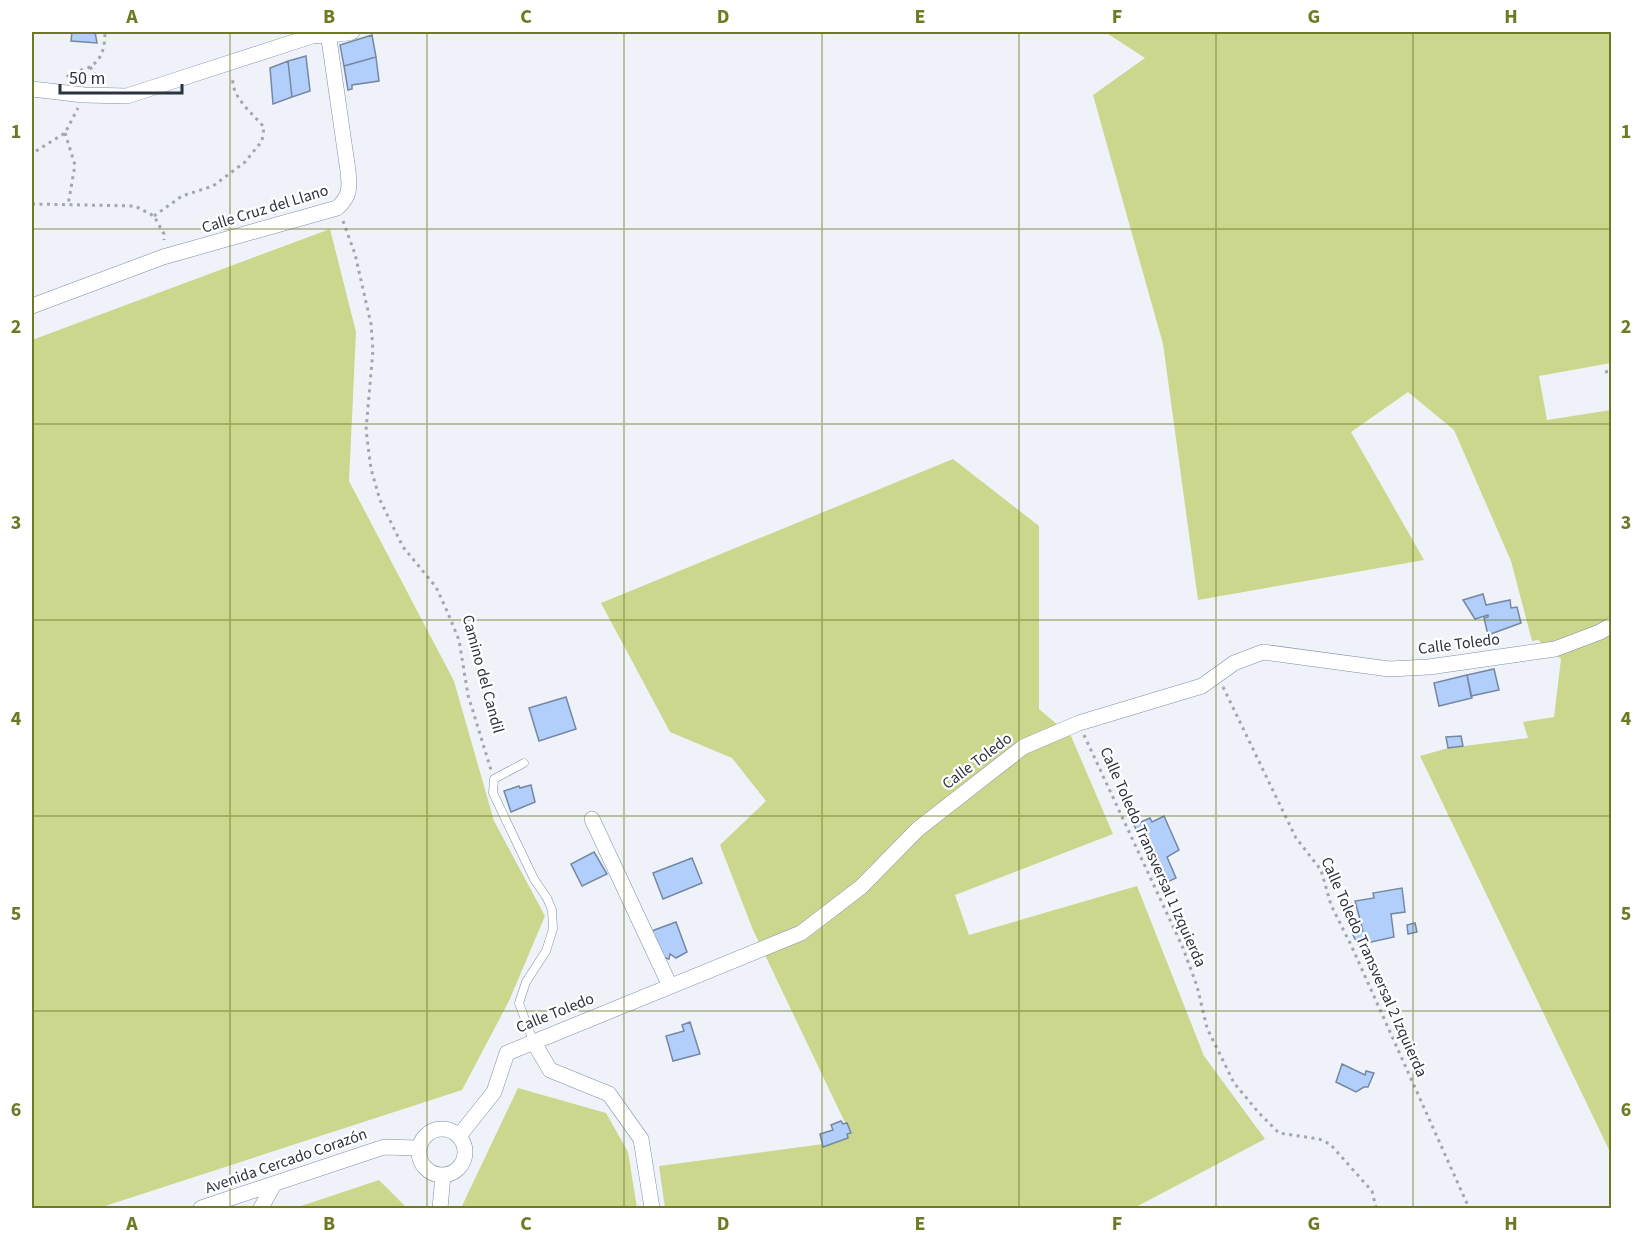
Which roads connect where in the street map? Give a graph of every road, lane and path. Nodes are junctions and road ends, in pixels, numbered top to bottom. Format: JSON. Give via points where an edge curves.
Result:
{"nodes":[{"id":1,"x":105,"y":32,"type":"edge"},
{"id":2,"x":352,"y":32,"type":"edge"},
{"id":3,"x":328,"y":33,"type":"edge"},
{"id":4,"x":237,"y":60,"type":"junction"},
{"id":5,"x":32,"y":89,"type":"edge"},
{"id":6,"x":53,"y":91,"type":"junction"},
{"id":7,"x":84,"y":95,"type":"junction"},
{"id":8,"x":65,"y":133,"type":"junction"},
{"id":9,"x":36,"y":151,"type":"dead end"},
{"id":10,"x":32,"y":204,"type":"edge"},
{"id":11,"x":68,"y":205,"type":"junction"},
{"id":12,"x":337,"y":208,"type":"junction"},
{"id":13,"x":154,"y":216,"type":"junction"},
{"id":14,"x":163,"y":257,"type":"junction"},
{"id":15,"x":32,"y":306,"type":"edge"},
{"id":16,"x":1611,"y":371,"type":"edge"},
{"id":17,"x":1605,"y":372,"type":"dead end"},
{"id":18,"x":1611,"y":625,"type":"edge"},
{"id":19,"x":1218,"y":674,"type":"junction"},
{"id":20,"x":1079,"y":723,"type":"junction"},
{"id":21,"x":524,"y":763,"type":"dead end"},
{"id":22,"x":494,"y":779,"type":"junction"},
{"id":23,"x":592,"y":819,"type":"dead end"},
{"id":24,"x":670,"y":986,"type":"junction"},
{"id":25,"x":533,"y":1041,"type":"junction"},
{"id":26,"x":459,"y":1136,"type":"junction"},
{"id":27,"x":418,"y":1148,"type":"junction"},
{"id":28,"x":443,"y":1176,"type":"junction"},
{"id":29,"x":273,"y":1186,"type":"junction"},
{"id":30,"x":201,"y":1209,"type":"edge"},
{"id":31,"x":261,"y":1209,"type":"edge"},
{"id":32,"x":440,"y":1209,"type":"edge"},
{"id":33,"x":652,"y":1209,"type":"edge"},
{"id":34,"x":1376,"y":1209,"type":"edge"},
{"id":35,"x":1469,"y":1209,"type":"edge"}],
"edges":[{"from":1,"to":6,"type":"path","via":[[105,46],[99,59],[70,74]]},
{"from":2,"to":3,"type":"street"},
{"from":3,"to":4,"type":"street"},
{"from":3,"to":12,"type":"street","name":"Calle Cruz del Llano","via":[[350,187],[347,200]]},
{"from":4,"to":7,"type":"street","via":[[127,96]]},
{"from":4,"to":13,"type":"path","via":[[232,82],[238,96],[264,127],[262,141],[245,162],[213,186],[182,196]]},
{"from":5,"to":6,"type":"street"},
{"from":6,"to":7,"type":"street"},
{"from":7,"to":8,"type":"path"},
{"from":8,"to":9,"type":"path"},
{"from":8,"to":11,"type":"path","via":[[75,165]]},
{"from":10,"to":11,"type":"path"},
{"from":11,"to":13,"type":"path","via":[[135,206]]},
{"from":12,"to":14,"type":"street","name":"Calle Cruz del Llano"},
{"from":12,"to":22,"type":"path","name":"Camino del Candil","via":[[355,254],[371,324],[373,350],[366,430],[371,469],[380,500],[403,547],[436,587],[459,640],[468,695]]},
{"from":13,"to":14,"type":"path","via":[[164,234]]},
{"from":14,"to":15,"type":"street","name":"Calle Cruz del Llano"},
{"from":16,"to":17,"type":"path"},
{"from":18,"to":19,"type":"street","name":"Calle Toledo","via":[[1555,649],[1429,667],[1389,669],[1263,652]]},
{"from":19,"to":20,"type":"street","name":"Calle Toledo","via":[[1202,686]]},
{"from":19,"to":35,"type":"path","name":"Calle Toledo Transversal 2 Izquierda","via":[[1296,838],[1321,870],[1331,905]]},
{"from":20,"to":24,"type":"street","name":"Calle Toledo","via":[[1023,747],[918,829],[861,887],[801,933]]},
{"from":20,"to":34,"type":"path","name":"Calle Toledo Transversal 1 Izquierda","via":[[1184,948],[1207,1028],[1234,1083],[1279,1133],[1330,1144],[1372,1191]]},
{"from":21,"to":22,"type":"lane"},
{"from":22,"to":25,"type":"lane","via":[[493,793],[552,910],[546,951],[526,982],[519,1003]]},
{"from":23,"to":24,"type":"street"},
{"from":24,"to":25,"type":"street","name":"Calle Toledo"},
{"from":25,"to":26,"type":"street","name":"Calle Toledo","via":[[507,1053],[494,1092]]},
{"from":25,"to":33,"type":"street","via":[[550,1070],[609,1094],[640,1138]]},
{"from":26,"to":27,"type":"street","via":[[446,1129],[433,1130],[422,1138]]},
{"from":26,"to":28,"type":"street","via":[[465,1146],[465,1158],[458,1170]]},
{"from":27,"to":28,"type":"street","via":[[420,1162],[430,1174]]},
{"from":27,"to":29,"type":"street","name":"Avenida Cercado Corazón","via":[[384,1147]]},
{"from":28,"to":32,"type":"street"},
{"from":29,"to":30,"type":"street","name":"Avenida Cercado Corazón"},
{"from":29,"to":31,"type":"street"}]}
